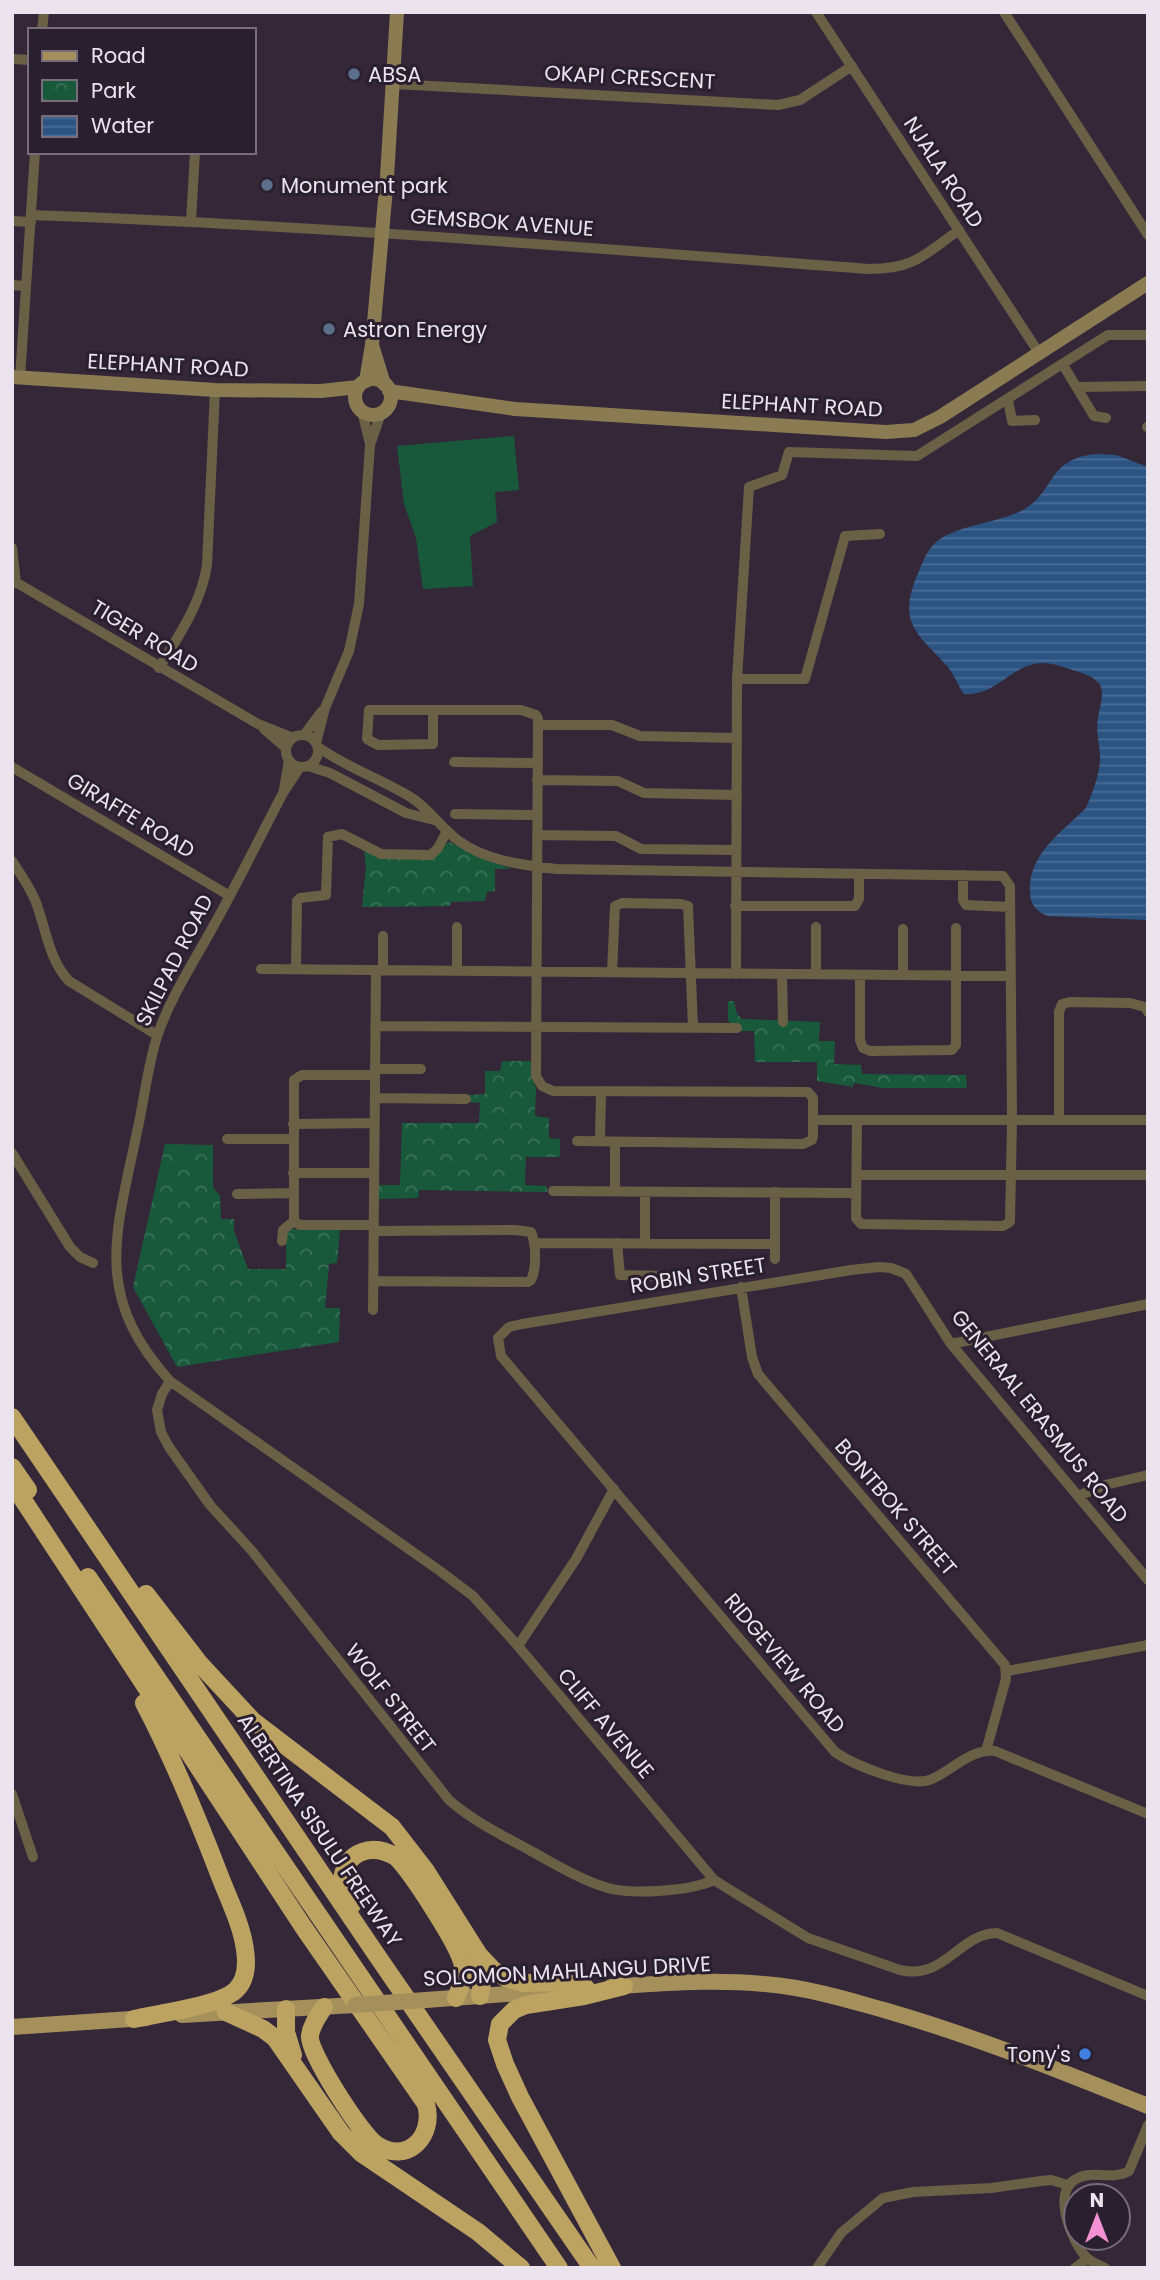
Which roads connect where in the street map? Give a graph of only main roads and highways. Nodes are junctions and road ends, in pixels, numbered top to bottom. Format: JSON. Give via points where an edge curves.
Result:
{"nodes":[{"id":1,"x":12,"y":1416,"type":"edge"},
{"id":2,"x":12,"y":1467,"type":"edge"},
{"id":3,"x":12,"y":1483,"type":"edge"},
{"id":4,"x":72,"y":1505,"type":"junction"},
{"id":5,"x":47,"y":1536,"type":"junction"},
{"id":6,"x":479,"y":1955,"type":"junction"},
{"id":7,"x":624,"y":1986,"type":"junction"},
{"id":8,"x":586,"y":1988,"type":"junction"},
{"id":9,"x":480,"y":1996,"type":"junction"},
{"id":10,"x":453,"y":1998,"type":"junction"},
{"id":11,"x":324,"y":2007,"type":"junction"},
{"id":12,"x":286,"y":2009,"type":"junction"},
{"id":13,"x":226,"y":2012,"type":"junction"},
{"id":14,"x":134,"y":2019,"type":"junction"},
{"id":15,"x":12,"y":2027,"type":"edge"},
{"id":16,"x":311,"y":2089,"type":"junction"},
{"id":17,"x":1148,"y":2106,"type":"edge"},
{"id":18,"x":568,"y":2233,"type":"junction"},
{"id":19,"x":521,"y":2268,"type":"edge"},
{"id":20,"x":559,"y":2268,"type":"edge"},
{"id":21,"x":592,"y":2268,"type":"edge"},
{"id":22,"x":612,"y":2268,"type":"edge"}],
"edges":[{"from":1,"to":4,"type":"highway","name":"ALBERTINA SISULU FREEWAY"},
{"from":2,"to":20,"type":"highway"},
{"from":3,"to":5,"type":"highway"},
{"from":4,"to":6,"type":"highway","via":[[200,1664],[253,1721],[392,1827]]},
{"from":4,"to":18,"type":"highway","name":"ALBERTINA SISULU FREEWAY"},
{"from":5,"to":11,"type":"highway","via":[[304,1928],[426,2104],[428,2128],[408,2149],[384,2149],[369,2138],[313,2052],[310,2034]]},
{"from":5,"to":14,"type":"highway","via":[[157,1727],[208,1843],[245,1947],[247,1964],[235,1991]]},
{"from":6,"to":8,"type":"highway","via":[[500,1975],[514,1981],[563,1982]]},
{"from":6,"to":9,"type":"highway"},
{"from":7,"to":8,"type":"main road","name":"SOLOMON MAHLANGU DRIVE"},
{"from":7,"to":17,"type":"main road","name":"SOLOMON MAHLANGU DRIVE","via":[[738,1983],[830,1995],[1016,2052]]},
{"from":7,"to":22,"type":"highway","via":[[514,2010],[500,2024],[497,2040],[520,2097]]},
{"from":8,"to":9,"type":"main road","name":"SOLOMON MAHLANGU DRIVE"},
{"from":9,"to":10,"type":"main road","name":"SOLOMON MAHLANGU DRIVE"},
{"from":10,"to":11,"type":"main road","name":"SOLOMON MAHLANGU DRIVE","bridge":true},
{"from":10,"to":18,"type":"highway","via":[[463,1974],[462,1960],[402,1863],[380,1850],[356,1853],[342,1879],[354,1909],[552,2199]]},
{"from":11,"to":12,"type":"main road","name":"SOLOMON MAHLANGU DRIVE"},
{"from":12,"to":13,"type":"main road","name":"SOLOMON MAHLANGU DRIVE"},
{"from":12,"to":16,"type":"highway","via":[[287,2038]]},
{"from":13,"to":14,"type":"main road","name":"SOLOMON MAHLANGU DRIVE"},
{"from":13,"to":16,"type":"highway","via":[[275,2038]]},
{"from":14,"to":15,"type":"main road","name":"SOLOMON MAHLANGU DRIVE"},
{"from":16,"to":19,"type":"highway","via":[[361,2153],[478,2232]]},
{"from":18,"to":21,"type":"highway","name":"ALBERTINA SISULU FREEWAY"}]}
